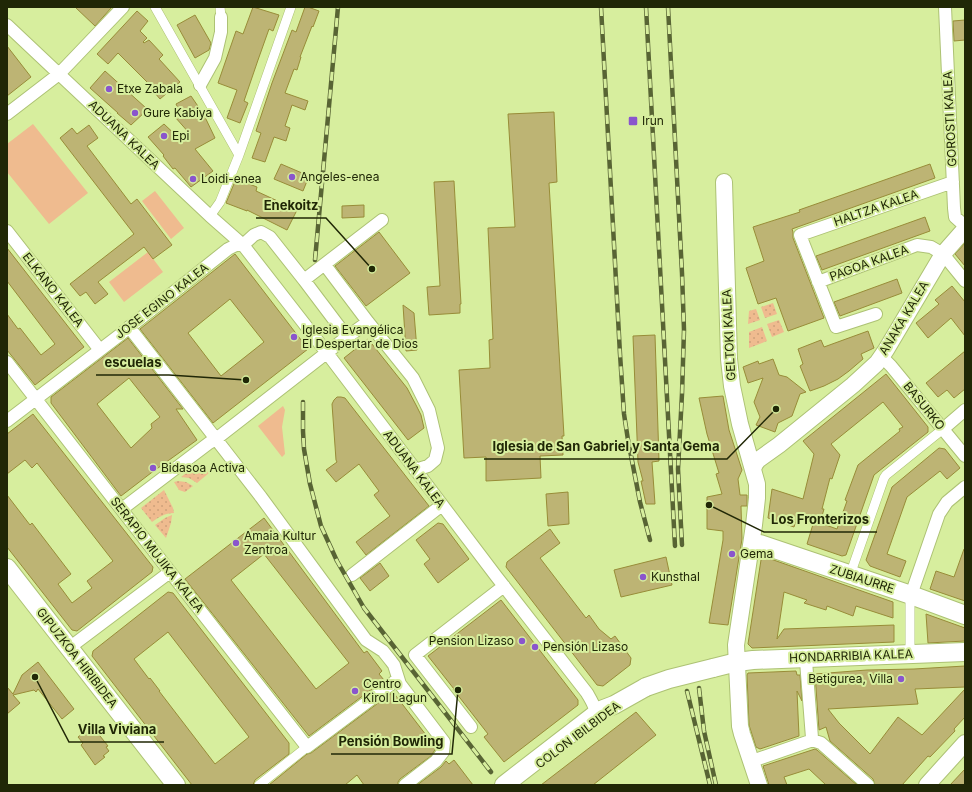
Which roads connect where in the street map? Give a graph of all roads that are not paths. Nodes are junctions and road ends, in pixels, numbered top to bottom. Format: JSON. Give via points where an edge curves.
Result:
{"nodes":[{"id":1,"x":123,"y":7,"type":"edge"},
{"id":2,"x":155,"y":7,"type":"edge"},
{"id":3,"x":291,"y":7,"type":"edge"},
{"id":4,"x":945,"y":7,"type":"edge"},
{"id":5,"x":221,"y":12,"type":"edge"},
{"id":6,"x":7,"y":25,"type":"edge"},
{"id":7,"x":59,"y":74,"type":"junction"},
{"id":8,"x":200,"y":85,"type":"junction"},
{"id":9,"x":7,"y":114,"type":"edge"},
{"id":10,"x":239,"y":155,"type":"junction"},
{"id":11,"x":724,"y":182,"type":"dead end"},
{"id":12,"x":953,"y":182,"type":"junction"},
{"id":13,"x":210,"y":216,"type":"junction"},
{"id":14,"x":382,"y":220,"type":"dead end"},
{"id":15,"x":965,"y":228,"type":"edge"},
{"id":16,"x":8,"y":234,"type":"edge"},
{"id":17,"x":243,"y":245,"type":"junction"},
{"id":18,"x":943,"y":254,"type":"junction"},
{"id":19,"x":325,"y":265,"type":"junction"},
{"id":20,"x":304,"y":280,"type":"junction"},
{"id":21,"x":965,"y":281,"type":"edge"},
{"id":22,"x":818,"y":282,"type":"junction"},
{"id":23,"x":876,"y":314,"type":"dead end"},
{"id":24,"x":368,"y":322,"type":"junction"},
{"id":25,"x":129,"y":327,"type":"junction"},
{"id":26,"x":347,"y":337,"type":"junction"},
{"id":27,"x":100,"y":350,"type":"junction"},
{"id":28,"x":327,"y":353,"type":"junction"},
{"id":29,"x":882,"y":357,"type":"junction"},
{"id":30,"x":7,"y":362,"type":"edge"},
{"id":31,"x":36,"y":398,"type":"junction"},
{"id":32,"x":965,"y":410,"type":"edge"},
{"id":33,"x":7,"y":421,"type":"edge"},
{"id":34,"x":943,"y":429,"type":"junction"},
{"id":35,"x":216,"y":439,"type":"junction"},
{"id":36,"x":745,"y":442,"type":"junction"},
{"id":37,"x":779,"y":445,"type":"junction"},
{"id":38,"x":965,"y":456,"type":"edge"},
{"id":39,"x":757,"y":467,"type":"junction"},
{"id":40,"x":415,"y":470,"type":"junction"},
{"id":41,"x":965,"y":487,"type":"edge"},
{"id":42,"x":442,"y":505,"type":"junction"},
{"id":43,"x":122,"y":509,"type":"junction"},
{"id":44,"x":754,"y":542,"type":"junction"},
{"id":45,"x":7,"y":568,"type":"edge"},
{"id":46,"x":170,"y":572,"type":"junction"},
{"id":47,"x":352,"y":575,"type":"dead end"},
{"id":48,"x":850,"y":575,"type":"junction"},
{"id":49,"x":7,"y":583,"type":"edge"},
{"id":50,"x":504,"y":586,"type":"junction"},
{"id":51,"x":911,"y":595,"type":"junction"},
{"id":52,"x":965,"y":615,"type":"edge"},
{"id":53,"x":69,"y":648,"type":"junction"},
{"id":54,"x":965,"y":652,"type":"edge"},
{"id":55,"x":910,"y":654,"type":"junction"},
{"id":56,"x":742,"y":655,"type":"junction"},
{"id":57,"x":806,"y":658,"type":"junction"},
{"id":58,"x":713,"y":668,"type":"joint"},
{"id":59,"x":397,"y":675,"type":"junction"},
{"id":60,"x":646,"y":687,"type":"junction"},
{"id":61,"x":587,"y":693,"type":"junction"},
{"id":62,"x":596,"y":717,"type":"junction"},
{"id":63,"x":471,"y":727,"type":"dead end"},
{"id":64,"x":813,"y":741,"type":"junction"},
{"id":65,"x":965,"y":743,"type":"edge"},
{"id":66,"x":307,"y":747,"type":"junction"},
{"id":67,"x":752,"y":763,"type":"junction"},
{"id":68,"x":164,"y":785,"type":"edge"},
{"id":69,"x":176,"y":785,"type":"edge"},
{"id":70,"x":259,"y":785,"type":"edge"},
{"id":71,"x":405,"y":785,"type":"edge"},
{"id":72,"x":504,"y":785,"type":"edge"},
{"id":73,"x":513,"y":785,"type":"edge"},
{"id":74,"x":759,"y":785,"type":"edge"},
{"id":75,"x":868,"y":785,"type":"edge"},
{"id":76,"x":927,"y":785,"type":"edge"}],
"edges":[{"from":1,"to":7,"type":"street"},
{"from":2,"to":8,"type":"street"},
{"from":3,"to":10,"type":"street"},
{"from":4,"to":12,"type":"street","name":"GOROSTI KALEA"},
{"from":5,"to":8,"type":"street","via":[[221,32],[214,58]]},
{"from":6,"to":7,"type":"street","name":"ADUANA KALEA"},
{"from":7,"to":9,"type":"street"},
{"from":7,"to":13,"type":"street","name":"ADUANA KALEA"},
{"from":8,"to":10,"type":"street"},
{"from":10,"to":13,"type":"street","via":[[220,202]]},
{"from":11,"to":36,"type":"street","name":"GELTOKI KALEA","via":[[729,359],[732,386]]},
{"from":12,"to":15,"type":"street","name":"GOROSTI KALEA","via":[[956,216]]},
{"from":12,"to":22,"type":"street","name":"HALTZA KALEA","via":[[800,235]]},
{"from":13,"to":17,"type":"street","name":"ADUANA KALEA"},
{"from":14,"to":19,"type":"street"},
{"from":15,"to":18,"type":"street","name":"ANAKA KALEA"},
{"from":16,"to":27,"type":"street","name":"ELKANO KALEA"},
{"from":17,"to":20,"type":"street","via":[[260,232],[270,237]]},
{"from":17,"to":25,"type":"street","name":"JOSE EGINO KALEA","via":[[228,249]]},
{"from":17,"to":28,"type":"street","name":"ADUANA KALEA"},
{"from":18,"to":21,"type":"street"},
{"from":18,"to":22,"type":"street","name":"PAGOA KALEA","via":[[931,246],[917,245]]},
{"from":18,"to":29,"type":"street","name":"ANAKA KALEA"},
{"from":19,"to":20,"type":"street"},
{"from":19,"to":24,"type":"street"},
{"from":20,"to":26,"type":"street"},
{"from":22,"to":23,"type":"street","via":[[836,327]]},
{"from":24,"to":26,"type":"street"},
{"from":24,"to":40,"type":"street","via":[[413,378],[429,410],[438,448],[435,460],[428,466]]},
{"from":25,"to":27,"type":"street","name":"JOSE EGINO KALEA"},
{"from":25,"to":35,"type":"street"},
{"from":26,"to":28,"type":"street"},
{"from":27,"to":31,"type":"street","name":"JOSE EGINO KALEA"},
{"from":28,"to":35,"type":"street"},
{"from":28,"to":40,"type":"street","name":"ADUANA KALEA"},
{"from":29,"to":34,"type":"street","name":"BASURKO"},
{"from":29,"to":37,"type":"street","name":"ANAKA KALEA"},
{"from":30,"to":31,"type":"street","name":"SERAPIO MUJIKA KALEA"},
{"from":31,"to":33,"type":"street","name":"JOSE EGINO KALEA"},
{"from":31,"to":43,"type":"street","name":"SERAPIO MUJIKA KALEA"},
{"from":32,"to":34,"type":"street"},
{"from":34,"to":38,"type":"street","name":"BASURKO"},
{"from":34,"to":48,"type":"street","via":[[884,478]]},
{"from":35,"to":43,"type":"street"},
{"from":35,"to":59,"type":"street","via":[[366,640],[382,651],[394,665]]},
{"from":36,"to":37,"type":"street","name":"ANAKA KALEA","via":[[751,448],[759,450]]},
{"from":36,"to":39,"type":"street","name":"GELTOKI KALEA"},
{"from":37,"to":39,"type":"street","name":"ANAKA KALEA"},
{"from":39,"to":44,"type":"street","name":"GELTOKI KALEA"},
{"from":40,"to":42,"type":"street","name":"ADUANA KALEA"},
{"from":41,"to":51,"type":"street","via":[[947,502],[939,514]]},
{"from":42,"to":47,"type":"street"},
{"from":42,"to":50,"type":"street","name":"ADUANA KALEA"},
{"from":43,"to":46,"type":"street","name":"SERAPIO MUJIKA KALEA"},
{"from":44,"to":48,"type":"main road","name":"ZUBIAURRE"},
{"from":44,"to":56,"type":"street","name":"GELTOKI KALEA"},
{"from":45,"to":53,"type":"main road","name":"GIPUZKOA HIRIBIDEA"},
{"from":46,"to":53,"type":"street"},
{"from":46,"to":66,"type":"street","name":"SERAPIO MUJIKA KALEA"},
{"from":48,"to":51,"type":"main road","name":"ZUBIAURRE"},
{"from":49,"to":68,"type":"main road","name":"GIPUZKOA HIRIBIDEA"},
{"from":50,"to":61,"type":"street","name":"ADUANA KALEA"},
{"from":50,"to":63,"type":"street","via":[[415,655]]},
{"from":51,"to":52,"type":"main road","name":"ZUBIAURRE"},
{"from":51,"to":55,"type":"street"},
{"from":53,"to":69,"type":"main road","name":"GIPUZKOA HIRIBIDEA"},
{"from":54,"to":55,"type":"main road","name":"HONDARRIBIA KALEA"},
{"from":55,"to":57,"type":"main road","name":"HONDARRIBIA KALEA"},
{"from":56,"to":57,"type":"main road","name":"HONDARRIBIA KALEA"},
{"from":56,"to":58,"type":"main road","name":"HONDARRIBIA KALEA"},
{"from":56,"to":67,"type":"street","name":"GELTOKI KALEA","via":[[739,721]]},
{"from":57,"to":64,"type":"street"},
{"from":58,"to":60,"type":"main road","name":"COLON IBILBIDEA","bridge":true},
{"from":59,"to":66,"type":"street"},
{"from":59,"to":71,"type":"street","via":[[400,684],[444,742],[443,752],[436,761]]},
{"from":60,"to":61,"type":"street","via":[[630,689],[612,699],[603,700]]},
{"from":60,"to":62,"type":"main road","name":"COLON IBILBIDEA"},
{"from":61,"to":62,"type":"street","name":"ADUANA KALEA","via":[[595,707]]},
{"from":62,"to":72,"type":"main road","name":"COLON IBILBIDEA"},
{"from":62,"to":73,"type":"main road","name":"COLON IBILBIDEA"},
{"from":64,"to":67,"type":"street"},
{"from":64,"to":75,"type":"street","via":[[820,743]]},
{"from":65,"to":76,"type":"street"},
{"from":66,"to":70,"type":"street"},
{"from":67,"to":74,"type":"street","name":"GELTOKI KALEA"}]}
